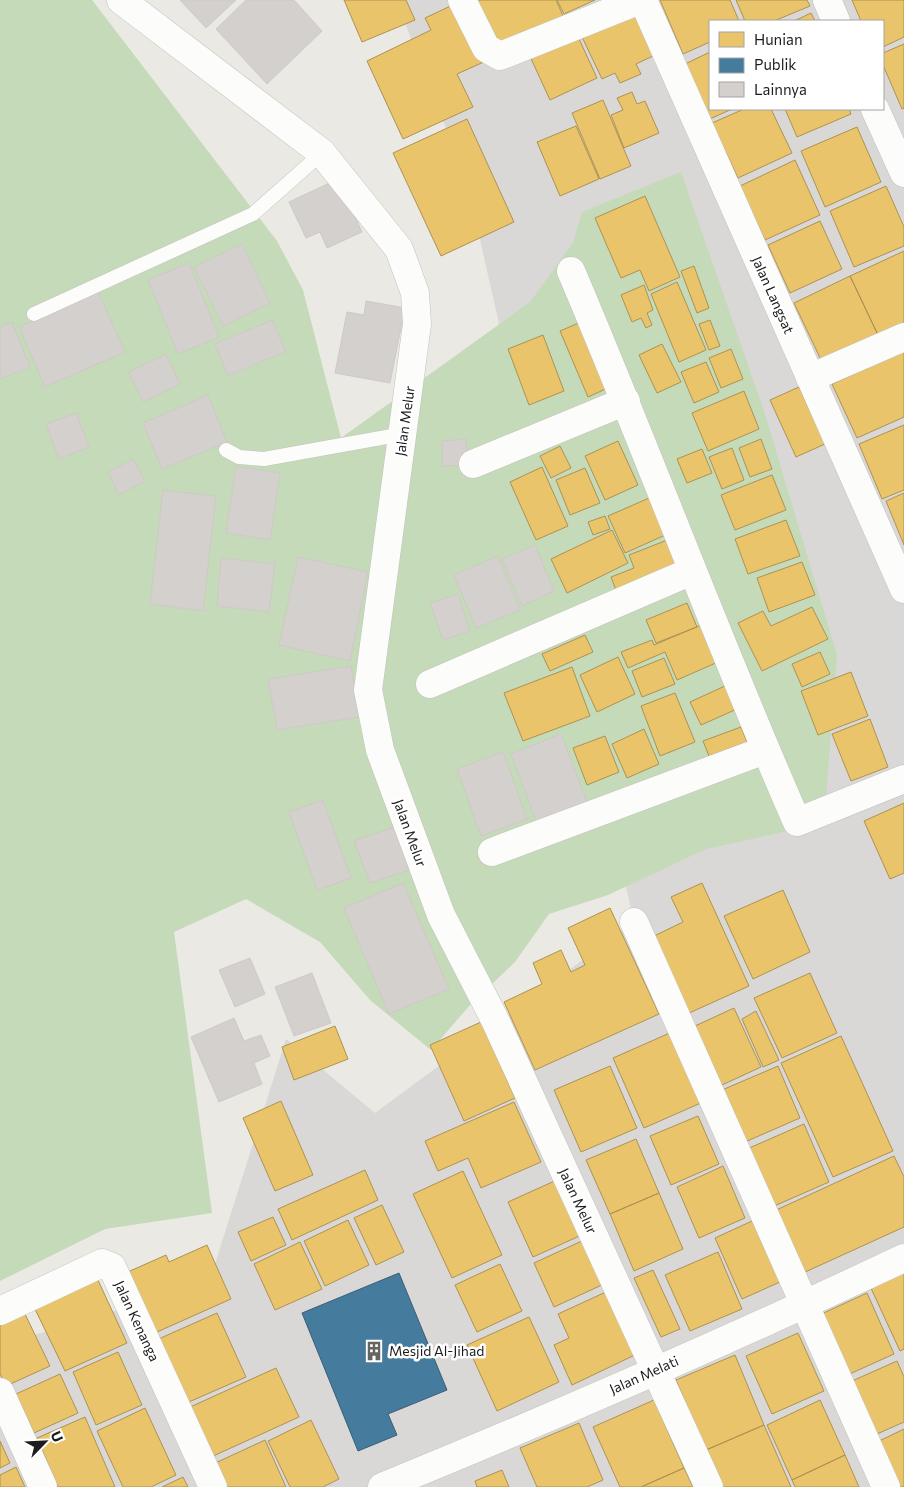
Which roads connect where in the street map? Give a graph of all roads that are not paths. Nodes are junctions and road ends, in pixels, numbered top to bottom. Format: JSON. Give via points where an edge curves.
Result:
{"nodes":[{"id":1,"x":121,"y":0,"type":"edge"},
{"id":2,"x":462,"y":0,"type":"edge"},
{"id":3,"x":641,"y":0,"type":"edge"},
{"id":4,"x":827,"y":0,"type":"edge"},
{"id":5,"x":836,"y":20,"type":"edge"},
{"id":6,"x":875,"y":110,"type":"edge"},
{"id":7,"x":322,"y":153,"type":"junction"},
{"id":8,"x":904,"y":174,"type":"edge"},
{"id":9,"x":571,"y":271,"type":"dead end"},
{"id":10,"x":34,"y":314,"type":"dead end"},
{"id":11,"x":904,"y":337,"type":"edge"},
{"id":12,"x":810,"y":378,"type":"junction"},
{"id":13,"x":626,"y":401,"type":"junction"},
{"id":14,"x":403,"y":434,"type":"junction"},
{"id":15,"x":226,"y":450,"type":"dead end"},
{"id":16,"x":473,"y":464,"type":"dead end"},
{"id":17,"x":692,"y":571,"type":"junction"},
{"id":18,"x":904,"y":589,"type":"edge"},
{"id":19,"x":430,"y":684,"type":"dead end"},
{"id":20,"x":765,"y":750,"type":"junction"},
{"id":21,"x":904,"y":778,"type":"edge"},
{"id":22,"x":492,"y":852,"type":"dead end"},
{"id":23,"x":634,"y":922,"type":"dead end"},
{"id":24,"x":904,"y":1258,"type":"edge"},
{"id":25,"x":805,"y":1305,"type":"junction"},
{"id":26,"x":0,"y":1312,"type":"edge"},
{"id":27,"x":656,"y":1370,"type":"junction"},
{"id":28,"x":0,"y":1392,"type":"edge"},
{"id":29,"x":43,"y":1487,"type":"edge"},
{"id":30,"x":213,"y":1487,"type":"edge"},
{"id":31,"x":382,"y":1487,"type":"edge"},
{"id":32,"x":709,"y":1487,"type":"edge"},
{"id":33,"x":886,"y":1487,"type":"edge"}],
"edges":[{"from":1,"to":7,"type":"street","name":"Jalan Melur"},
{"from":2,"to":3,"type":"street","via":[[486,48],[500,56]]},
{"from":3,"to":12,"type":"street","name":"Jalan Langsat"},
{"from":4,"to":5,"type":"street"},
{"from":6,"to":8,"type":"street"},
{"from":7,"to":10,"type":"lane","via":[[253,214]]},
{"from":7,"to":14,"type":"street","name":"Jalan Melur","via":[[399,249],[415,293],[418,324]]},
{"from":9,"to":13,"type":"street"},
{"from":11,"to":12,"type":"street"},
{"from":12,"to":18,"type":"street","name":"Jalan Langsat"},
{"from":13,"to":16,"type":"street"},
{"from":13,"to":17,"type":"street"},
{"from":14,"to":15,"type":"lane","via":[[264,459],[245,459]]},
{"from":14,"to":27,"type":"street","name":"Jalan Melur","via":[[368,690],[380,750],[441,915],[495,1020]]},
{"from":17,"to":19,"type":"street"},
{"from":17,"to":20,"type":"street"},
{"from":20,"to":21,"type":"street","via":[[797,822]]},
{"from":20,"to":22,"type":"street"},
{"from":23,"to":25,"type":"street"},
{"from":24,"to":25,"type":"street","name":"Jalan Melati"},
{"from":25,"to":27,"type":"street","name":"Jalan Melati"},
{"from":25,"to":33,"type":"street"},
{"from":26,"to":30,"type":"street","name":"Jalan Kenanga","via":[[102,1263],[112,1267]]},
{"from":27,"to":31,"type":"street","name":"Jalan Melati"},
{"from":27,"to":32,"type":"street","name":"Jalan Melur"},
{"from":28,"to":29,"type":"street"}]}
